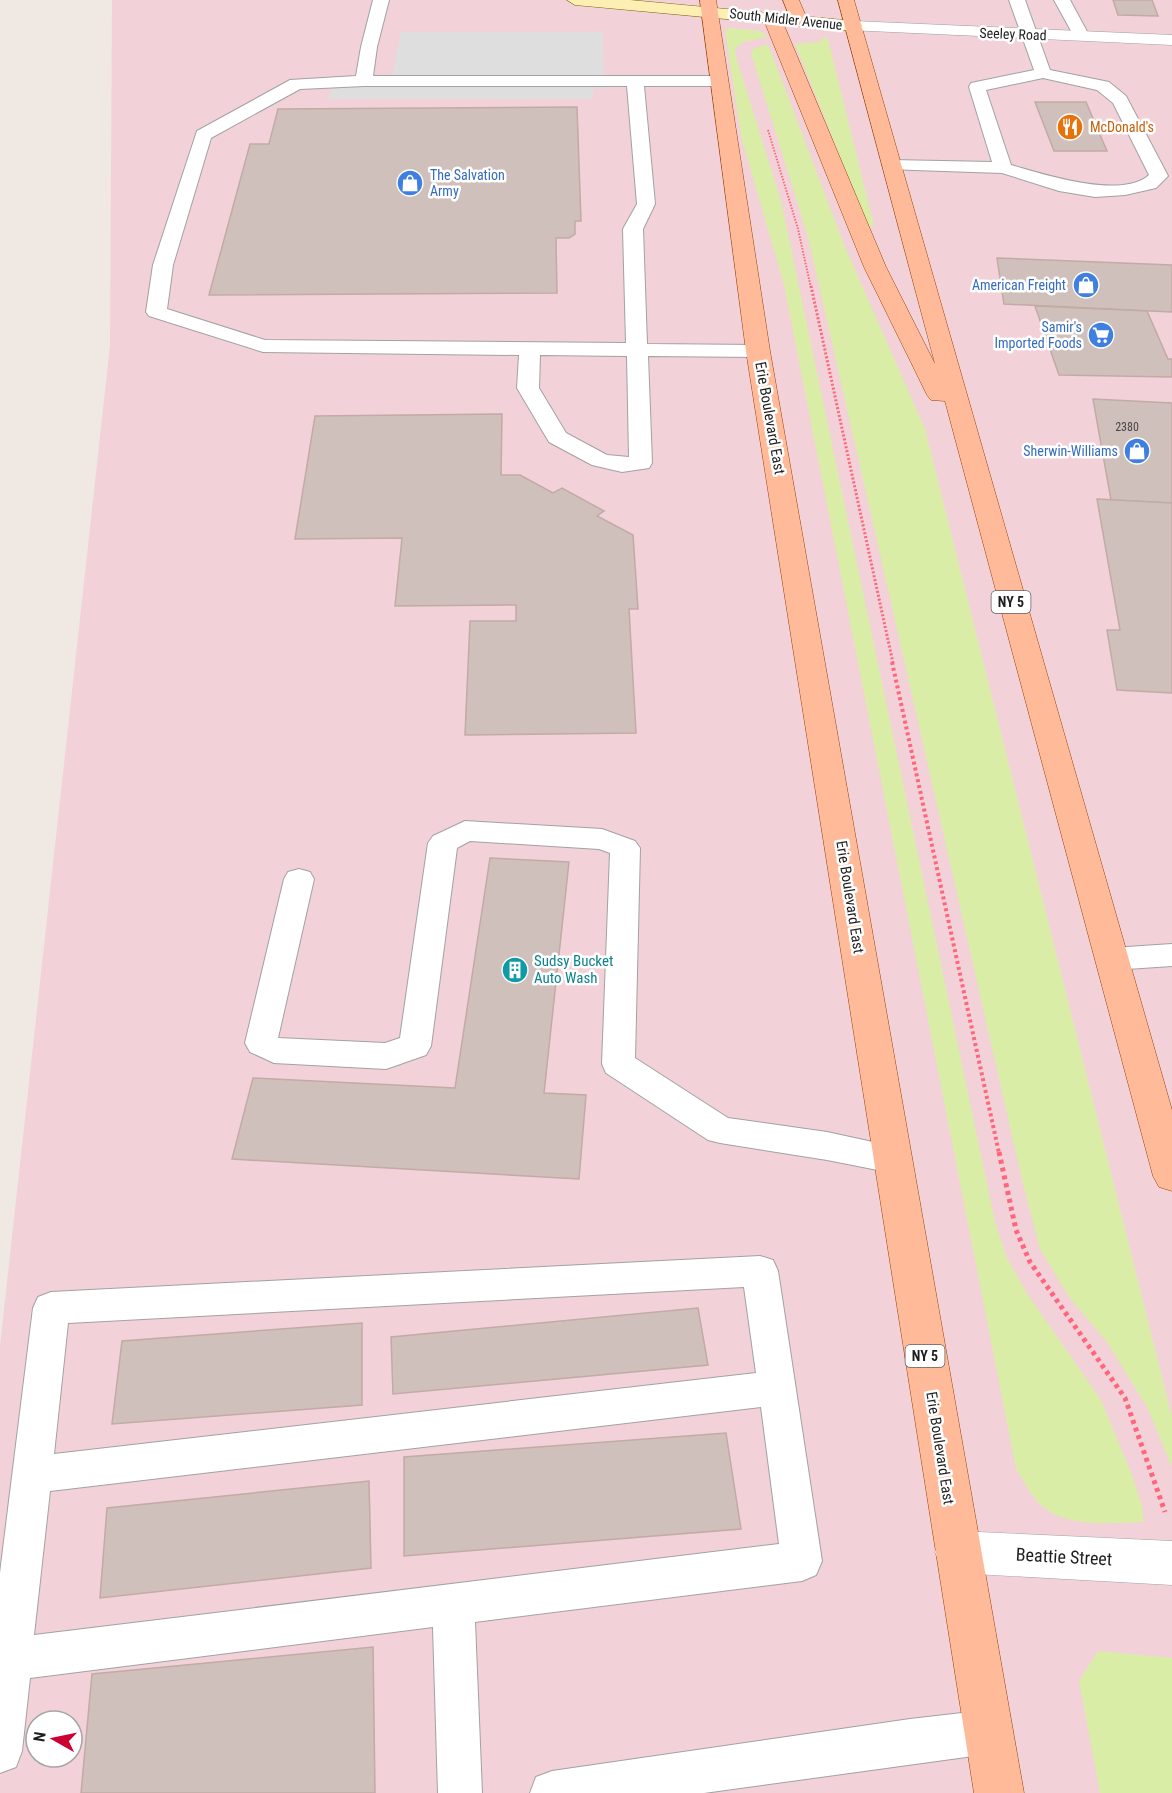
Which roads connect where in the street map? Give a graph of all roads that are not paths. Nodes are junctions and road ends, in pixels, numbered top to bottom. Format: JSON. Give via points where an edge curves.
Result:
{"nodes":[{"id":1,"x":381,"y":0,"type":"edge"},
{"id":2,"x":574,"y":0,"type":"edge"},
{"id":3,"x":791,"y":0,"type":"edge"},
{"id":4,"x":846,"y":0,"type":"edge"},
{"id":5,"x":1017,"y":0,"type":"edge"},
{"id":6,"x":1062,"y":0,"type":"edge"},
{"id":7,"x":709,"y":6,"type":"edge"},
{"id":8,"x":772,"y":18,"type":"junction"},
{"id":9,"x":799,"y":21,"type":"junction"},
{"id":10,"x":854,"y":26,"type":"junction"},
{"id":11,"x":1029,"y":35,"type":"junction"},
{"id":12,"x":1082,"y":37,"type":"junction"},
{"id":13,"x":1172,"y":40,"type":"edge"},
{"id":14,"x":1044,"y":73,"type":"junction"},
{"id":15,"x":364,"y":81,"type":"junction"},
{"id":16,"x":635,"y":81,"type":"junction"},
{"id":17,"x":720,"y":81,"type":"junction"},
{"id":18,"x":891,"y":165,"type":"junction"},
{"id":19,"x":1003,"y":168,"type":"junction"},
{"id":20,"x":530,"y":348,"type":"junction"},
{"id":21,"x":636,"y":348,"type":"junction"},
{"id":22,"x":758,"y":351,"type":"junction"},
{"id":23,"x":972,"y":461,"type":"junction"},
{"id":24,"x":299,"y":879,"type":"dead end"},
{"id":25,"x":1172,"y":955,"type":"edge"},
{"id":26,"x":1112,"y":959,"type":"junction"},
{"id":27,"x":893,"y":1159,"type":"junction"},
{"id":28,"x":1172,"y":1176,"type":"edge"},
{"id":29,"x":776,"y":1388,"type":"junction"},
{"id":30,"x":33,"y":1475,"type":"junction"},
{"id":31,"x":957,"y":1552,"type":"junction"},
{"id":32,"x":1172,"y":1563,"type":"edge"},
{"id":33,"x":453,"y":1604,"type":"junction"},
{"id":34,"x":11,"y":1659,"type":"junction"},
{"id":35,"x":988,"y":1732,"type":"junction"},
{"id":36,"x":0,"y":1751,"type":"edge"},
{"id":37,"x":460,"y":1793,"type":"edge"},
{"id":38,"x":552,"y":1793,"type":"edge"},
{"id":39,"x":999,"y":1793,"type":"edge"}],
"edges":[{"from":1,"to":15,"type":"lane"},
{"from":2,"to":7,"type":"main road","name":"South Midler Avenue"},
{"from":3,"to":9,"type":"main road"},
{"from":4,"to":10,"type":"main road","number":"NY 5"},
{"from":5,"to":11,"type":"lane"},
{"from":6,"to":12,"type":"lane"},
{"from":7,"to":8,"type":"main road","name":"South Midler Avenue"},
{"from":7,"to":17,"type":"main road","name":"Erie Boulevard East","number":"NY 5"},
{"from":8,"to":9,"type":"main road","name":"South Midler Avenue"},
{"from":8,"to":23,"type":"main road","via":[[876,267]]},
{"from":9,"to":10,"type":"main road","name":"South Midler Avenue"},
{"from":10,"to":11,"type":"street","name":"Seeley Road"},
{"from":10,"to":18,"type":"main road","number":"NY 5"},
{"from":11,"to":12,"type":"street","name":"Seeley Road"},
{"from":11,"to":14,"type":"lane"},
{"from":12,"to":13,"type":"street","name":"Seeley Road"},
{"from":14,"to":19,"type":"lane","via":[[977,87]]},
{"from":14,"to":19,"type":"lane","via":[[1103,86],[1120,100],[1159,176],[1150,184],[1095,191]]},
{"from":15,"to":16,"type":"lane"},
{"from":15,"to":20,"type":"lane","via":[[296,84],[204,135],[163,265],[156,312],[263,346]]},
{"from":16,"to":17,"type":"lane"},
{"from":16,"to":21,"type":"lane","via":[[646,204],[633,229]]},
{"from":17,"to":22,"type":"main road","name":"Erie Boulevard East","number":"NY 5"},
{"from":18,"to":19,"type":"lane"},
{"from":18,"to":23,"type":"main road","number":"NY 5"},
{"from":20,"to":21,"type":"lane"},
{"from":20,"to":21,"type":"lane","via":[[528,388],[557,437],[600,460],[622,465],[641,463]]},
{"from":21,"to":22,"type":"lane"},
{"from":22,"to":27,"type":"main road","name":"Erie Boulevard East","number":"NY 5"},
{"from":23,"to":26,"type":"main road","number":"NY 5"},
{"from":24,"to":27,"type":"lane","via":[[261,1043],[274,1051],[386,1056],[415,1046],[443,843],[465,831],[602,839],[625,848],[618,1064],[720,1130]]},
{"from":25,"to":26,"type":"lane"},
{"from":26,"to":28,"type":"main road","number":"NY 5"},
{"from":27,"to":31,"type":"main road","name":"Erie Boulevard East","number":"NY 5"},
{"from":29,"to":30,"type":"lane"},
{"from":29,"to":30,"type":"lane","via":[[760,1271],[51,1308]]},
{"from":29,"to":33,"type":"lane","via":[[802,1561]]},
{"from":30,"to":34,"type":"lane"},
{"from":31,"to":32,"type":"street","name":"Beattie Street"},
{"from":31,"to":35,"type":"main road","name":"Erie Boulevard East","number":"NY 5"},
{"from":33,"to":34,"type":"lane"},
{"from":33,"to":37,"type":"lane"},
{"from":34,"to":36,"type":"lane"},
{"from":35,"to":38,"type":"lane"},
{"from":35,"to":39,"type":"main road","name":"Erie Boulevard East","number":"NY 5"}]}
